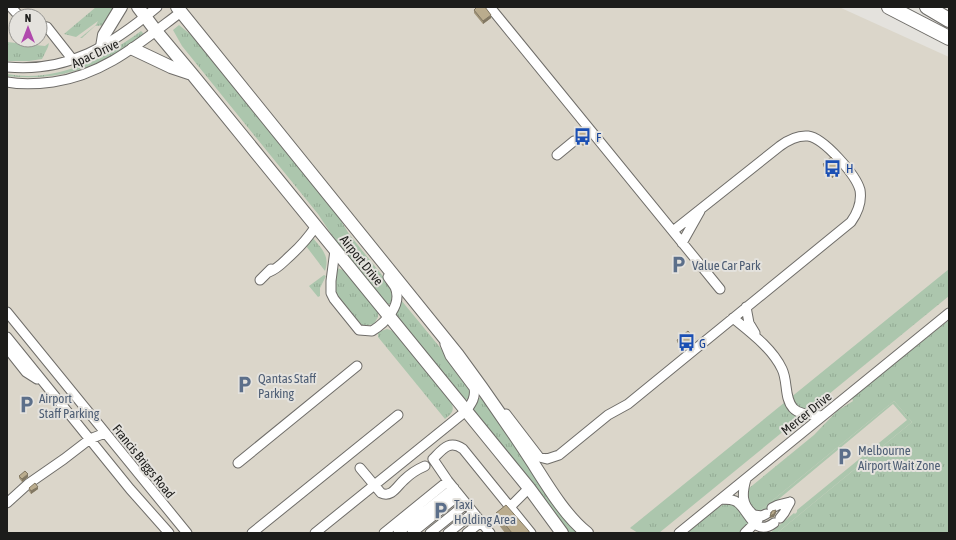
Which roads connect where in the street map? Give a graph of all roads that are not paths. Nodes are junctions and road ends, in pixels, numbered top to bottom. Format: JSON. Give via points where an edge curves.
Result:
{"nodes":[{"id":1,"x":122,"y":7,"type":"edge"},
{"id":2,"x":138,"y":7,"type":"edge"},
{"id":3,"x":157,"y":7,"type":"edge"},
{"id":4,"x":490,"y":7,"type":"edge"},
{"id":5,"x":889,"y":7,"type":"edge"},
{"id":6,"x":927,"y":7,"type":"edge"},
{"id":7,"x":179,"y":10,"type":"edge"},
{"id":8,"x":146,"y":17,"type":"junction"},
{"id":9,"x":949,"y":20,"type":"edge"},
{"id":10,"x":48,"y":28,"type":"edge"},
{"id":11,"x":156,"y":31,"type":"junction"},
{"id":12,"x":949,"y":38,"type":"edge"},
{"id":13,"x":102,"y":47,"type":"junction"},
{"id":14,"x":133,"y":49,"type":"junction"},
{"id":15,"x":73,"y":60,"type":"junction"},
{"id":16,"x":7,"y":67,"type":"edge"},
{"id":17,"x":192,"y":74,"type":"junction"},
{"id":18,"x":7,"y":82,"type":"edge"},
{"id":19,"x":574,"y":141,"type":"dead end"},
{"id":20,"x":557,"y":155,"type":"dead end"},
{"id":21,"x":700,"y":210,"type":"junction"},
{"id":22,"x":353,"y":225,"type":"junction"},
{"id":23,"x":316,"y":226,"type":"junction"},
{"id":24,"x":673,"y":231,"type":"junction"},
{"id":25,"x":682,"y":243,"type":"junction"},
{"id":26,"x":335,"y":250,"type":"junction"},
{"id":27,"x":260,"y":280,"type":"dead end"},
{"id":28,"x":720,"y":289,"type":"dead end"},
{"id":29,"x":746,"y":307,"type":"junction"},
{"id":30,"x":7,"y":312,"type":"edge"},
{"id":31,"x":949,"y":313,"type":"edge"},
{"id":32,"x":390,"y":316,"type":"junction"},
{"id":33,"x":733,"y":318,"type":"junction"},
{"id":34,"x":435,"y":325,"type":"junction"},
{"id":35,"x":7,"y":337,"type":"edge"},
{"id":36,"x":760,"y":342,"type":"junction"},
{"id":37,"x":7,"y":348,"type":"edge"},
{"id":38,"x":357,"y":366,"type":"dead end"},
{"id":39,"x":47,"y":387,"type":"junction"},
{"id":40,"x":485,"y":393,"type":"junction"},
{"id":41,"x":466,"y":412,"type":"junction"},
{"id":42,"x":398,"y":415,"type":"dead end"},
{"id":43,"x":822,"y":416,"type":"junction"},
{"id":44,"x":105,"y":433,"type":"junction"},
{"id":45,"x":90,"y":439,"type":"junction"},
{"id":46,"x":238,"y":462,"type":"dead end"},
{"id":47,"x":425,"y":466,"type":"dead end"},
{"id":48,"x":360,"y":468,"type":"dead end"},
{"id":49,"x":746,"y":479,"type":"junction"},
{"id":50,"x":374,"y":486,"type":"junction"},
{"id":51,"x":453,"y":488,"type":"junction"},
{"id":52,"x":529,"y":488,"type":"junction"},
{"id":53,"x":722,"y":499,"type":"junction"},
{"id":54,"x":7,"y":503,"type":"edge"},
{"id":55,"x":466,"y":504,"type":"junction"},
{"id":56,"x":509,"y":508,"type":"junction"},
{"id":57,"x":767,"y":512,"type":"junction"},
{"id":58,"x":473,"y":513,"type":"junction"},
{"id":59,"x":481,"y":522,"type":"junction"},
{"id":60,"x":755,"y":524,"type":"junction"},
{"id":61,"x":169,"y":532,"type":"edge"},
{"id":62,"x":487,"y":532,"type":"edge"},
{"id":63,"x":187,"y":533,"type":"edge"},
{"id":64,"x":252,"y":533,"type":"edge"},
{"id":65,"x":315,"y":533,"type":"edge"},
{"id":66,"x":384,"y":533,"type":"edge"},
{"id":67,"x":398,"y":533,"type":"edge"},
{"id":68,"x":412,"y":533,"type":"edge"},
{"id":69,"x":430,"y":533,"type":"edge"},
{"id":70,"x":448,"y":533,"type":"edge"},
{"id":71,"x":467,"y":533,"type":"edge"},
{"id":72,"x":531,"y":533,"type":"edge"},
{"id":73,"x":562,"y":533,"type":"edge"},
{"id":74,"x":587,"y":533,"type":"edge"},
{"id":75,"x":679,"y":533,"type":"edge"},
{"id":76,"x":745,"y":533,"type":"edge"}],
"edges":[{"from":1,"to":13,"type":"main road","via":[[104,35]]},
{"from":2,"to":8,"type":"main road","name":"Airport Drive"},
{"from":3,"to":8,"type":"street","name":"Apac Drive"},
{"from":4,"to":24,"type":"street"},
{"from":5,"to":12,"type":"highway"},
{"from":6,"to":9,"type":"highway"},
{"from":7,"to":11,"type":"street","name":"Apac Drive"},
{"from":7,"to":22,"type":"main road","name":"Airport Drive"},
{"from":8,"to":11,"type":"main road","name":"Airport Drive"},
{"from":8,"to":13,"type":"street","name":"Apac Drive"},
{"from":10,"to":15,"type":"street"},
{"from":11,"to":14,"type":"street","name":"Apac Drive"},
{"from":11,"to":17,"type":"main road","name":"Airport Drive"},
{"from":13,"to":15,"type":"street","name":"Apac Drive"},
{"from":14,"to":17,"type":"main road"},
{"from":14,"to":18,"type":"street","name":"Apac Drive","via":[[108,64],[71,79],[34,84]]},
{"from":15,"to":16,"type":"street","name":"Apac Drive","via":[[47,66]]},
{"from":17,"to":23,"type":"main road","name":"Airport Drive"},
{"from":19,"to":20,"type":"street"},
{"from":21,"to":24,"type":"street"},
{"from":21,"to":25,"type":"street"},
{"from":21,"to":29,"type":"street","via":[[794,137],[807,136],[820,141],[857,182],[860,206],[851,222]]},
{"from":22,"to":32,"type":"street","via":[[370,255],[394,286],[396,298]]},
{"from":22,"to":34,"type":"main road","name":"Airport Drive"},
{"from":23,"to":26,"type":"main road","name":"Airport Drive"},
{"from":23,"to":27,"type":"street","via":[[307,240],[291,255],[272,267]]},
{"from":24,"to":25,"type":"street"},
{"from":25,"to":28,"type":"street"},
{"from":26,"to":32,"type":"main road","name":"Airport Drive"},
{"from":26,"to":32,"type":"street","via":[[331,293],[356,327],[372,331]]},
{"from":29,"to":33,"type":"street"},
{"from":29,"to":36,"type":"street","via":[[749,323]]},
{"from":30,"to":44,"type":"street","name":"Francis Briggs Road"},
{"from":31,"to":43,"type":"street","name":"Mercer Drive"},
{"from":32,"to":41,"type":"main road","name":"Airport Drive"},
{"from":33,"to":36,"type":"street"},
{"from":33,"to":40,"type":"street","via":[[628,404],[608,415],[559,455],[547,459],[536,455],[510,418]]},
{"from":34,"to":40,"type":"main road","name":"Airport Drive"},
{"from":34,"to":41,"type":"street","via":[[450,356],[474,388],[474,399]]},
{"from":35,"to":39,"type":"street","name":"Francis Briggs Road"},
{"from":36,"to":43,"type":"street","via":[[783,370],[792,407],[800,412]]},
{"from":37,"to":39,"type":"street","via":[[26,372]]},
{"from":38,"to":46,"type":"street"},
{"from":39,"to":45,"type":"street","name":"Francis Briggs Road"},
{"from":40,"to":74,"type":"main road","name":"Airport Drive","via":[[555,497]]},
{"from":41,"to":50,"type":"street"},
{"from":41,"to":52,"type":"main road","name":"Airport Drive"},
{"from":42,"to":64,"type":"street"},
{"from":43,"to":49,"type":"street","name":"Mercer Drive"},
{"from":44,"to":45,"type":"street"},
{"from":44,"to":63,"type":"street","name":"Francis Briggs Road"},
{"from":45,"to":54,"type":"street","via":[[28,484]]},
{"from":45,"to":61,"type":"street","name":"Francis Briggs Road"},
{"from":47,"to":50,"type":"street","via":[[404,480],[390,494],[384,494]]},
{"from":48,"to":50,"type":"street"},
{"from":49,"to":53,"type":"street","name":"Mercer Drive"},
{"from":49,"to":57,"type":"street","via":[[742,494],[745,504],[754,515]]},
{"from":50,"to":65,"type":"street"},
{"from":51,"to":55,"type":"street"},
{"from":51,"to":56,"type":"street","via":[[433,459],[443,448],[454,445],[462,450]]},
{"from":51,"to":66,"type":"street"},
{"from":51,"to":67,"type":"street"},
{"from":51,"to":68,"type":"street"},
{"from":52,"to":56,"type":"street"},
{"from":52,"to":73,"type":"main road","name":"Airport Drive"},
{"from":53,"to":60,"type":"street","via":[[737,502]]},
{"from":53,"to":75,"type":"street","name":"Mercer Drive"},
{"from":55,"to":58,"type":"street"},
{"from":55,"to":69,"type":"street"},
{"from":56,"to":72,"type":"street"},
{"from":57,"to":60,"type":"street"},
{"from":57,"to":60,"type":"street","via":[[778,505],[790,502],[777,521],[765,527]]},
{"from":58,"to":59,"type":"street"},
{"from":58,"to":70,"type":"street"},
{"from":59,"to":62,"type":"street"},
{"from":59,"to":71,"type":"street"},
{"from":60,"to":76,"type":"street"}]}
